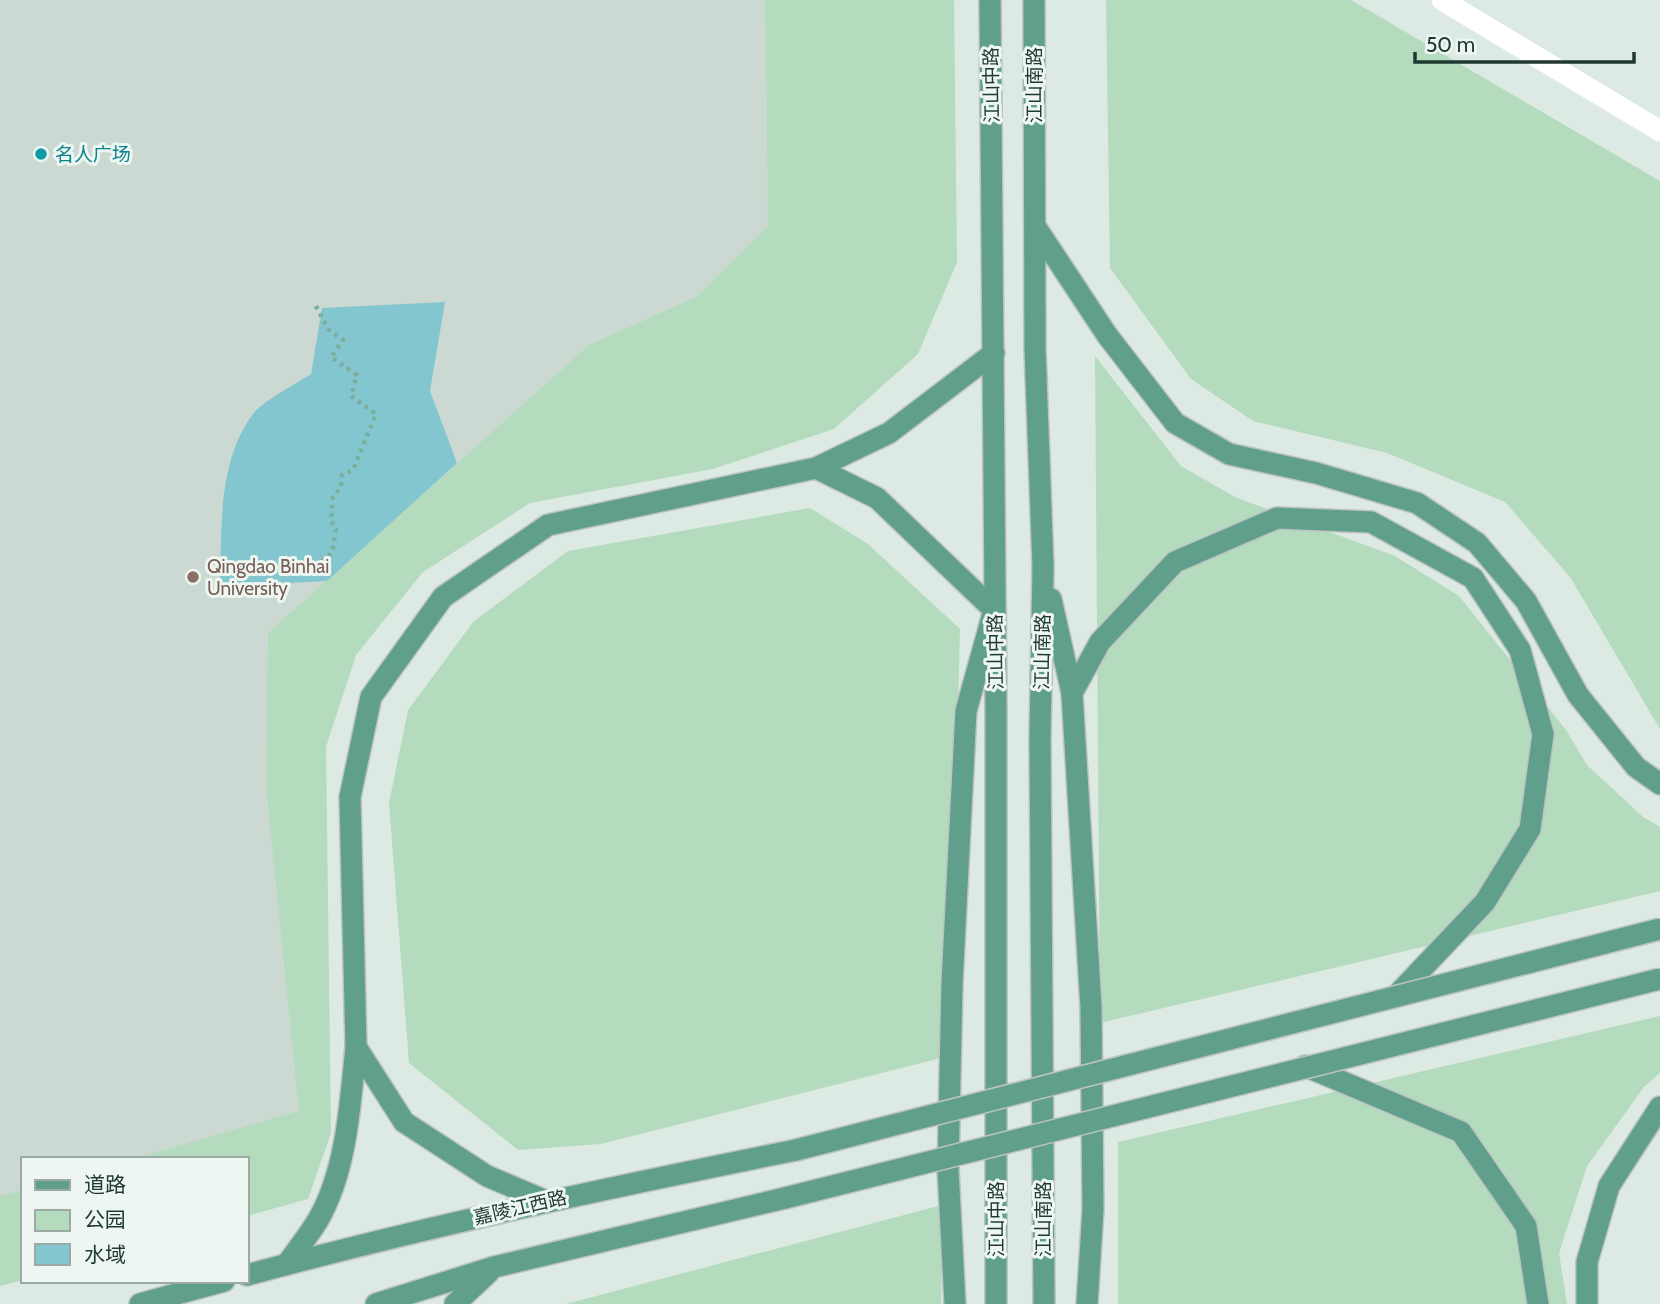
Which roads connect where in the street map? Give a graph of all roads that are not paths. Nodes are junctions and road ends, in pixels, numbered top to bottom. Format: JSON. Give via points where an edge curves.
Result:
{"nodes":[{"id":1,"x":990,"y":0,"type":"edge"},
{"id":2,"x":1034,"y":0,"type":"edge"},
{"id":3,"x":1442,"y":0,"type":"edge"},
{"id":4,"x":1660,"y":131,"type":"edge"},
{"id":5,"x":1035,"y":226,"type":"junction"},
{"id":6,"x":994,"y":353,"type":"junction"},
{"id":7,"x":816,"y":468,"type":"junction"},
{"id":8,"x":1043,"y":566,"type":"junction"},
{"id":9,"x":994,"y":610,"type":"junction"},
{"id":10,"x":1072,"y":693,"type":"junction"},
{"id":11,"x":1660,"y":784,"type":"edge"},
{"id":12,"x":1660,"y":929,"type":"edge"},
{"id":13,"x":1660,"y":979,"type":"edge"},
{"id":14,"x":1397,"y":995,"type":"junction"},
{"id":15,"x":356,"y":1047,"type":"junction"},
{"id":16,"x":1305,"y":1066,"type":"junction"},
{"id":17,"x":1660,"y":1107,"type":"edge"},
{"id":18,"x":546,"y":1201,"type":"junction"},
{"id":19,"x":287,"y":1264,"type":"junction"},
{"id":20,"x":494,"y":1267,"type":"junction"},
{"id":21,"x":248,"y":1275,"type":"edge"},
{"id":22,"x":217,"y":1283,"type":"edge"},
{"id":23,"x":140,"y":1304,"type":"edge"},
{"id":24,"x":376,"y":1304,"type":"edge"},
{"id":25,"x":455,"y":1304,"type":"edge"},
{"id":26,"x":955,"y":1304,"type":"edge"},
{"id":27,"x":996,"y":1304,"type":"edge"},
{"id":28,"x":1044,"y":1304,"type":"edge"},
{"id":29,"x":1087,"y":1304,"type":"edge"},
{"id":30,"x":1538,"y":1304,"type":"edge"},
{"id":31,"x":1587,"y":1304,"type":"edge"}],
"edges":[{"from":1,"to":6,"type":"main road","name":"江山中路"},
{"from":2,"to":5,"type":"main road","name":"江山南路"},
{"from":3,"to":4,"type":"street"},
{"from":5,"to":8,"type":"main road","name":"江山南路"},
{"from":5,"to":11,"type":"main road","via":[[1107,335],[1175,423],[1229,454],[1316,473],[1417,503],[1477,543],[1526,601],[1578,695],[1636,767]]},
{"from":6,"to":7,"type":"main road","via":[[889,433]]},
{"from":6,"to":9,"type":"main road","name":"江山中路"},
{"from":7,"to":9,"type":"main road","via":[[877,498]]},
{"from":7,"to":15,"type":"main road","via":[[548,526],[443,597],[371,697],[350,797]]},
{"from":8,"to":10,"type":"main road"},
{"from":8,"to":28,"type":"main road","name":"江山南路"},
{"from":9,"to":26,"type":"main road","via":[[966,711],[948,1169]]},
{"from":9,"to":27,"type":"main road","name":"江山中路"},
{"from":10,"to":14,"type":"main road","via":[[1100,642],[1174,562],[1277,519],[1371,522],[1473,578],[1520,650],[1542,734],[1530,829],[1485,902]]},
{"from":10,"to":29,"type":"main road","via":[[1091,1007],[1093,1209]]},
{"from":12,"to":14,"type":"main road","name":"嘉陵江西路","bridge":true},
{"from":13,"to":16,"type":"main road","bridge":true},
{"from":14,"to":18,"type":"main road","name":"嘉陵江西路","bridge":true,"via":[[796,1150]]},
{"from":15,"to":18,"type":"main road","via":[[404,1122],[486,1176]]},
{"from":15,"to":19,"type":"main road","via":[[347,1125],[331,1191]]},
{"from":16,"to":20,"type":"main road","bridge":true},
{"from":16,"to":30,"type":"main road","via":[[1461,1132],[1526,1226]]},
{"from":17,"to":31,"type":"main road","via":[[1609,1186],[1587,1262]]},
{"from":18,"to":19,"type":"main road","name":"嘉陵江西路"},
{"from":19,"to":21,"type":"main road","name":"嘉陵江西路"},
{"from":20,"to":24,"type":"main road"},
{"from":20,"to":25,"type":"main road"},
{"from":22,"to":23,"type":"main road"}]}
